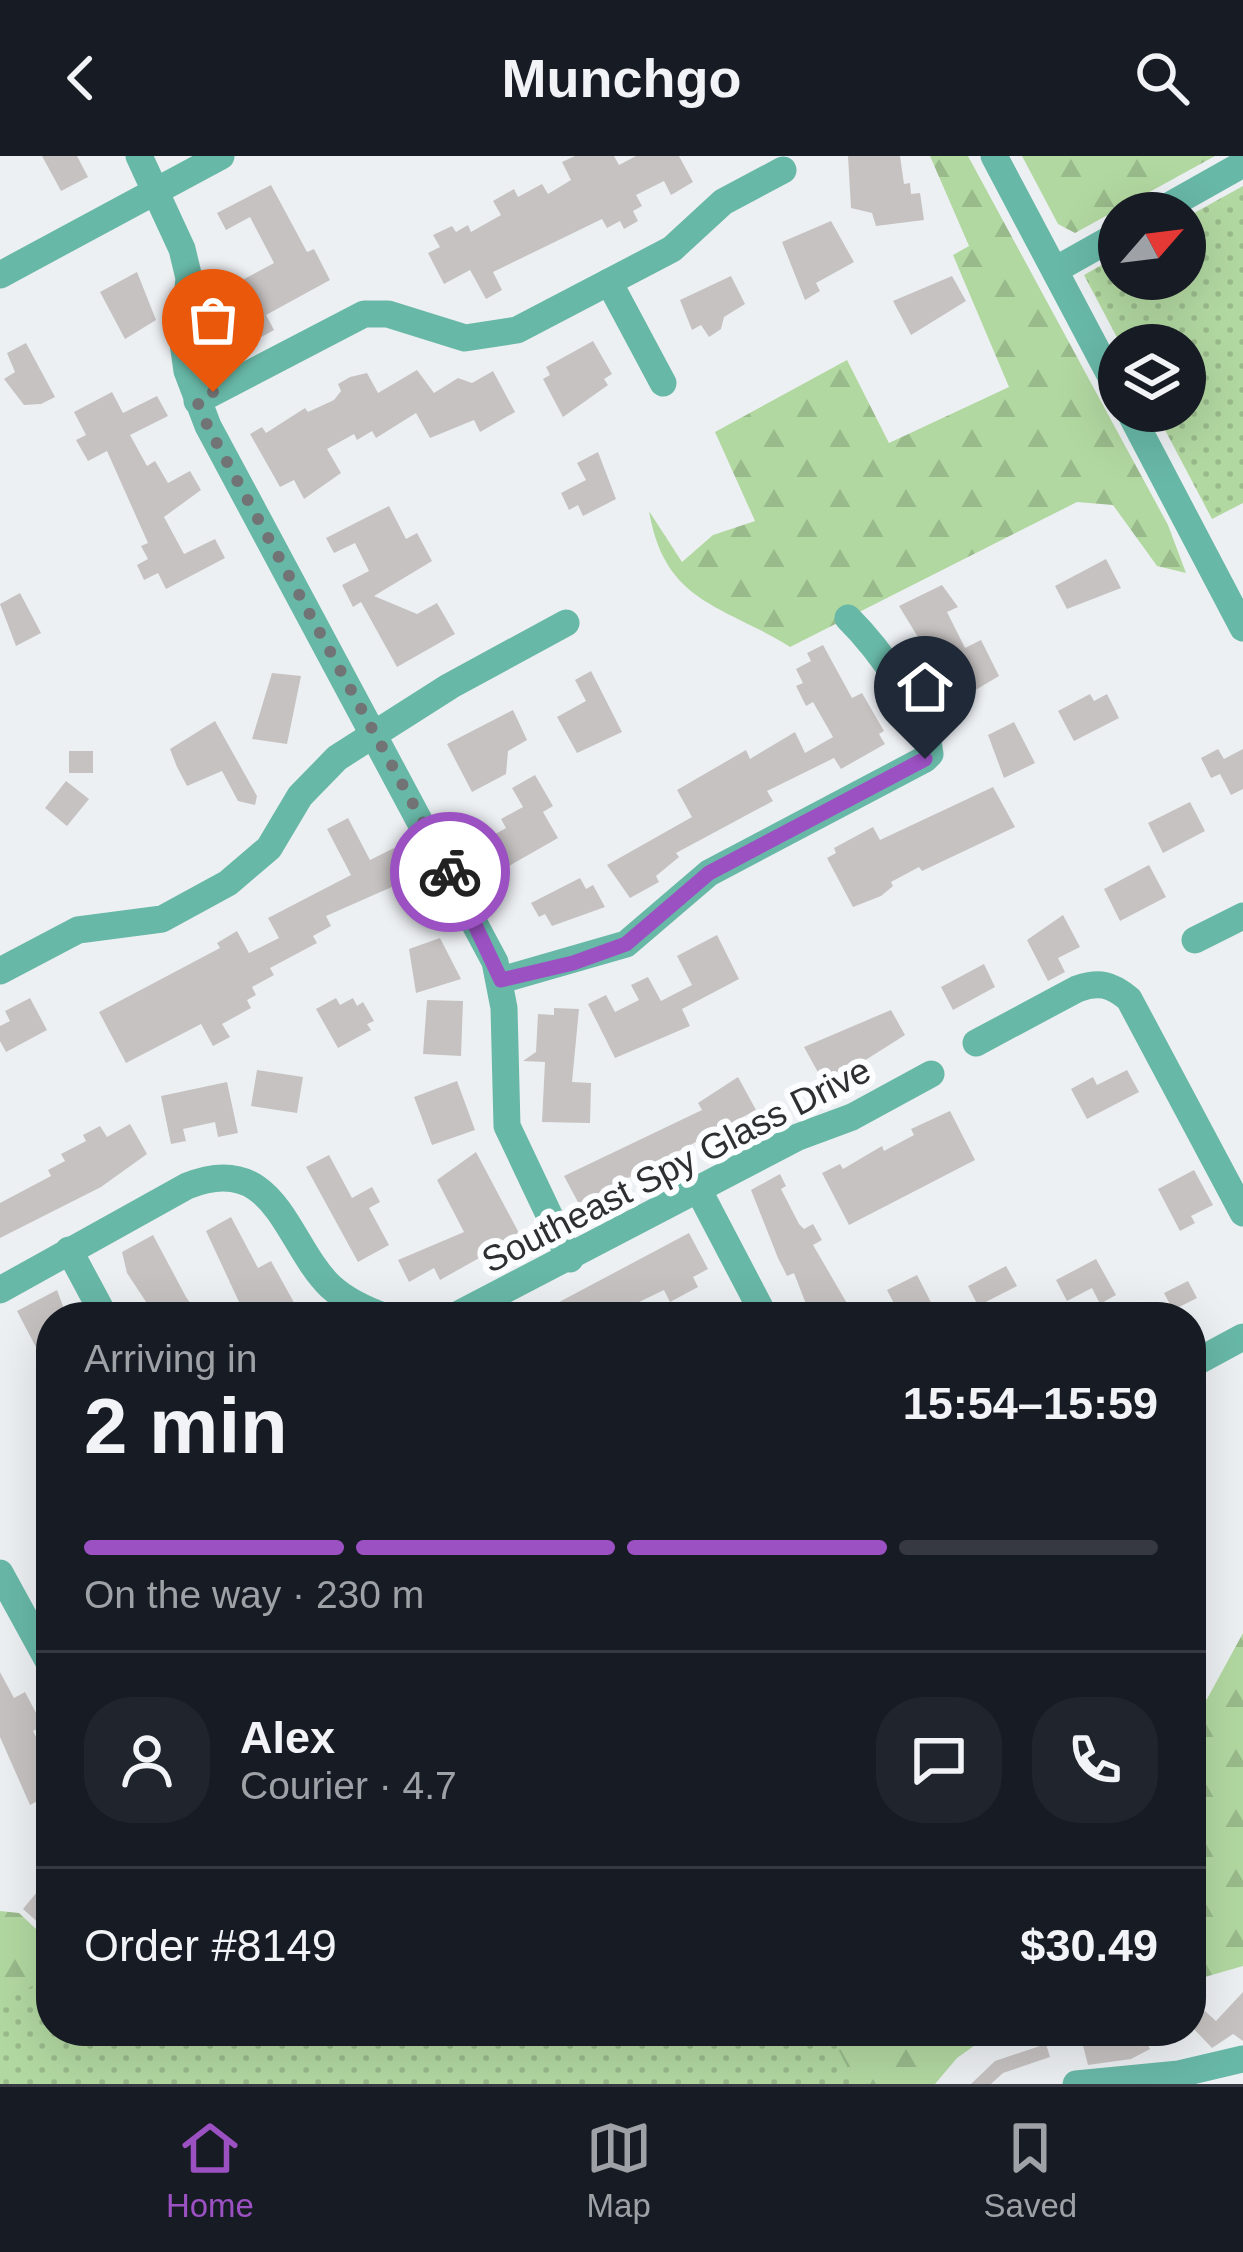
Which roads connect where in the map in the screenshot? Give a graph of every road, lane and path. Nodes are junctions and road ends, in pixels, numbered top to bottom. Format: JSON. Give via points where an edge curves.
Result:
{"nodes":[{"id":1,"x":139,"y":156,"type":"edge"},
{"id":2,"x":221,"y":156,"type":"edge"},
{"id":3,"x":994,"y":156,"type":"edge"},
{"id":4,"x":1243,"y":164,"type":"edge"},
{"id":5,"x":783,"y":170,"type":"dead end"},
{"id":6,"x":157,"y":190,"type":"junction"},
{"id":7,"x":1193,"y":192,"type":"edge"},
{"id":8,"x":1098,"y":246,"type":"edge"},
{"id":9,"x":1055,"y":270,"type":"junction"},
{"id":10,"x":0,"y":275,"type":"edge"},
{"id":11,"x":609,"y":282,"type":"junction"},
{"id":12,"x":1098,"y":352,"type":"edge"},
{"id":13,"x":663,"y":382,"type":"dead end"},
{"id":14,"x":197,"y":401,"type":"junction"},
{"id":15,"x":1140,"y":432,"type":"edge"},
{"id":16,"x":848,"y":618,"type":"dead end"},
{"id":17,"x":566,"y":623,"type":"dead end"},
{"id":18,"x":1243,"y":628,"type":"edge"},
{"id":19,"x":372,"y":735,"type":"junction"},
{"id":20,"x":1243,"y":916,"type":"edge"},
{"id":21,"x":1195,"y":940,"type":"dead end"},
{"id":22,"x":0,"y":971,"type":"edge"},
{"id":23,"x":501,"y":980,"type":"junction"},
{"id":24,"x":976,"y":1043,"type":"dead end"},
{"id":25,"x":931,"y":1075,"type":"dead end"},
{"id":26,"x":698,"y":1189,"type":"junction"},
{"id":27,"x":1243,"y":1213,"type":"edge"},
{"id":28,"x":69,"y":1250,"type":"junction"},
{"id":29,"x":570,"y":1259,"type":"junction"},
{"id":30,"x":0,"y":1289,"type":"edge"},
{"id":31,"x":97,"y":1302,"type":"edge"},
{"id":32,"x":354,"y":1302,"type":"edge"},
{"id":33,"x":483,"y":1302,"type":"edge"},
{"id":34,"x":757,"y":1302,"type":"edge"},
{"id":35,"x":1243,"y":1337,"type":"edge"},
{"id":36,"x":1206,"y":1357,"type":"edge"},
{"id":37,"x":0,"y":1573,"type":"edge"},
{"id":38,"x":36,"y":1639,"type":"edge"},
{"id":39,"x":1243,"y":2059,"type":"edge"},
{"id":40,"x":1076,"y":2084,"type":"edge"}],
"edges":[{"from":1,"to":6,"type":"street"},
{"from":2,"to":6,"type":"street"},
{"from":3,"to":9,"type":"street"},
{"from":4,"to":7,"type":"street"},
{"from":5,"to":11,"type":"street"},
{"from":6,"to":10,"type":"street"},
{"from":6,"to":14,"type":"street","via":[[189,278],[184,343]]},
{"from":8,"to":9,"type":"street"},
{"from":9,"to":12,"type":"street"},
{"from":11,"to":13,"type":"street"},
{"from":11,"to":14,"type":"street","via":[[489,338],[364,314]]},
{"from":14,"to":19,"type":"street"},
{"from":15,"to":18,"type":"street"},
{"from":16,"to":23,"type":"street","via":[[882,656],[930,754],[709,873],[626,944]]},
{"from":17,"to":19,"type":"street"},
{"from":19,"to":22,"type":"street","via":[[313,779],[268,848],[227,884],[162,919],[78,931]]},
{"from":19,"to":23,"type":"street"},
{"from":20,"to":21,"type":"street"},
{"from":23,"to":29,"type":"street","via":[[507,1126]]},
{"from":24,"to":27,"type":"street","via":[[1077,989],[1114,987],[1129,999]]},
{"from":25,"to":26,"type":"street","name":"Southeast Spy Glass Drive"},
{"from":26,"to":29,"type":"street","name":"Southeast Spy Glass Drive"},
{"from":26,"to":34,"type":"street"},
{"from":28,"to":30,"type":"street"},
{"from":28,"to":31,"type":"street"},
{"from":28,"to":32,"type":"street","via":[[187,1186],[233,1180],[281,1209],[328,1284]]},
{"from":29,"to":33,"type":"street","name":"Southeast Spy Glass Drive"},
{"from":35,"to":36,"type":"street"},
{"from":37,"to":38,"type":"street"},
{"from":39,"to":40,"type":"street"}]}
